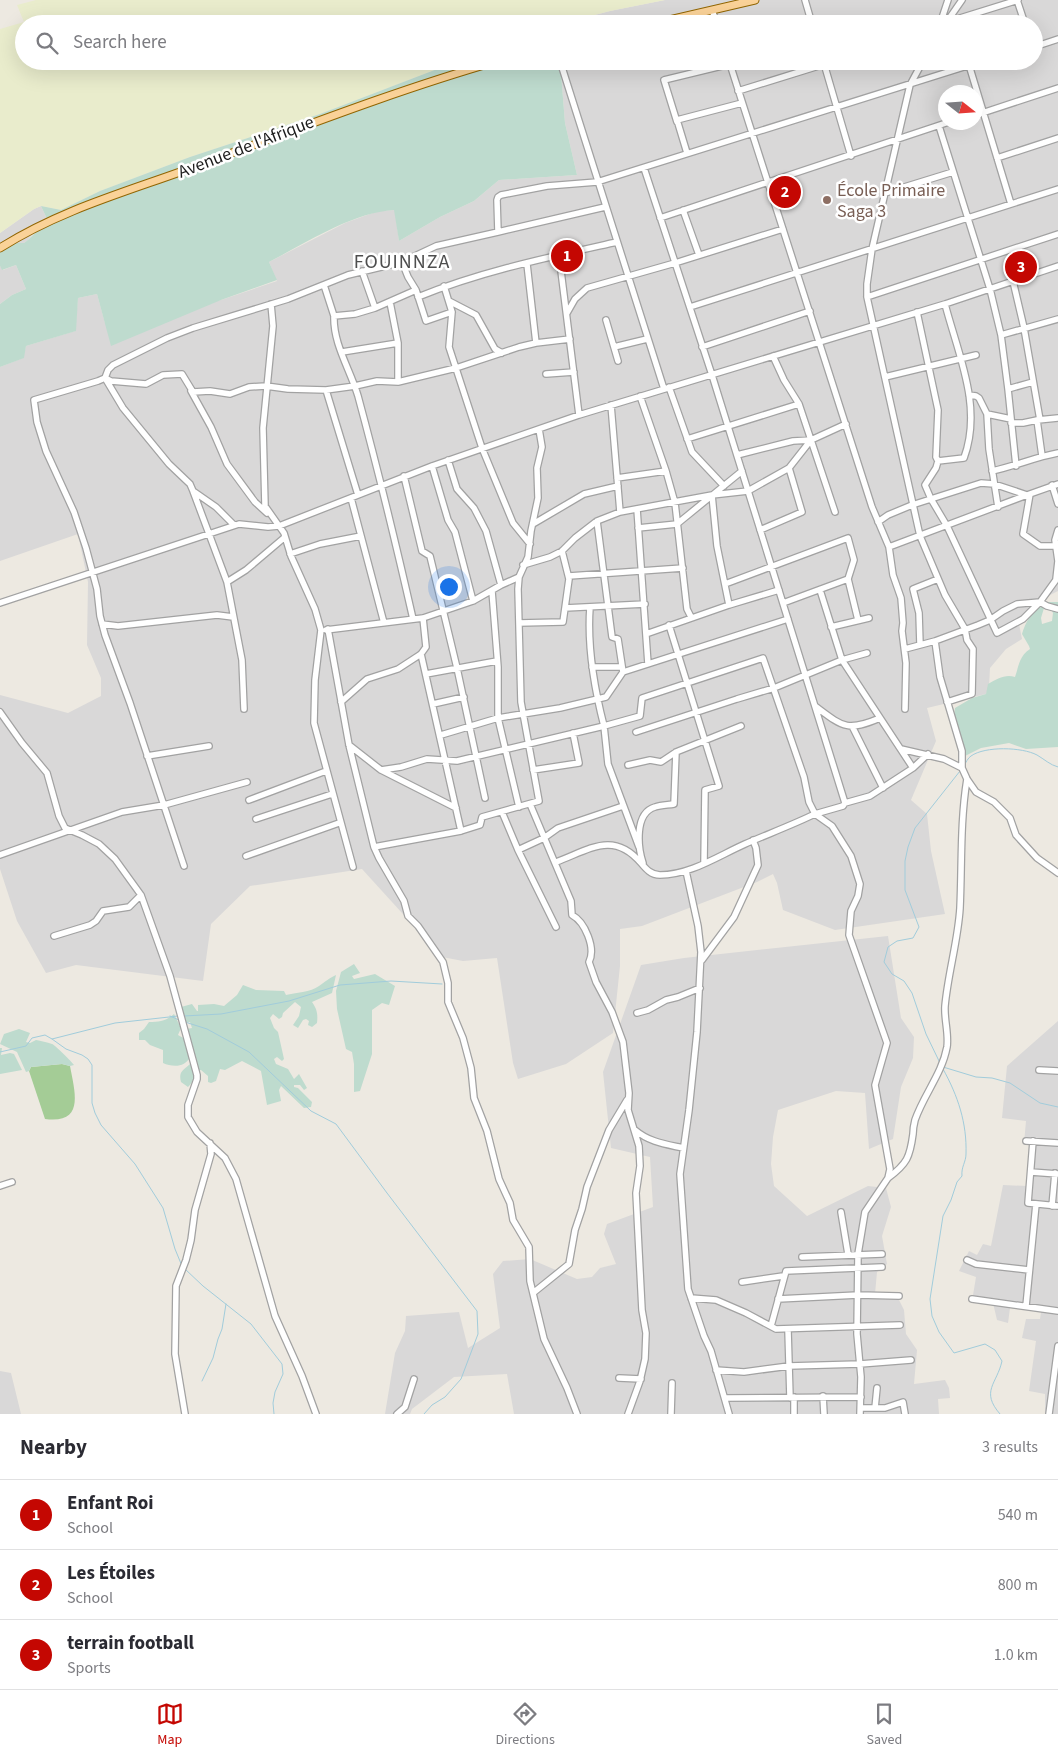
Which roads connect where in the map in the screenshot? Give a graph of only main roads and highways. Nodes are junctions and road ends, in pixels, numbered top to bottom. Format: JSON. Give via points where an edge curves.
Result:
{"nodes":[{"id":1,"x":755,"y":0,"type":"edge"},
{"id":2,"x":691,"y":15,"type":"edge"},
{"id":3,"x":467,"y":70,"type":"edge"},
{"id":4,"x":0,"y":248,"type":"edge"}],
"edges":[{"from":1,"to":2,"type":"main road"},
{"from":3,"to":4,"type":"main road","name":"Avenue de l'Afrique","via":[[329,115],[94,202],[44,222]]}]}
